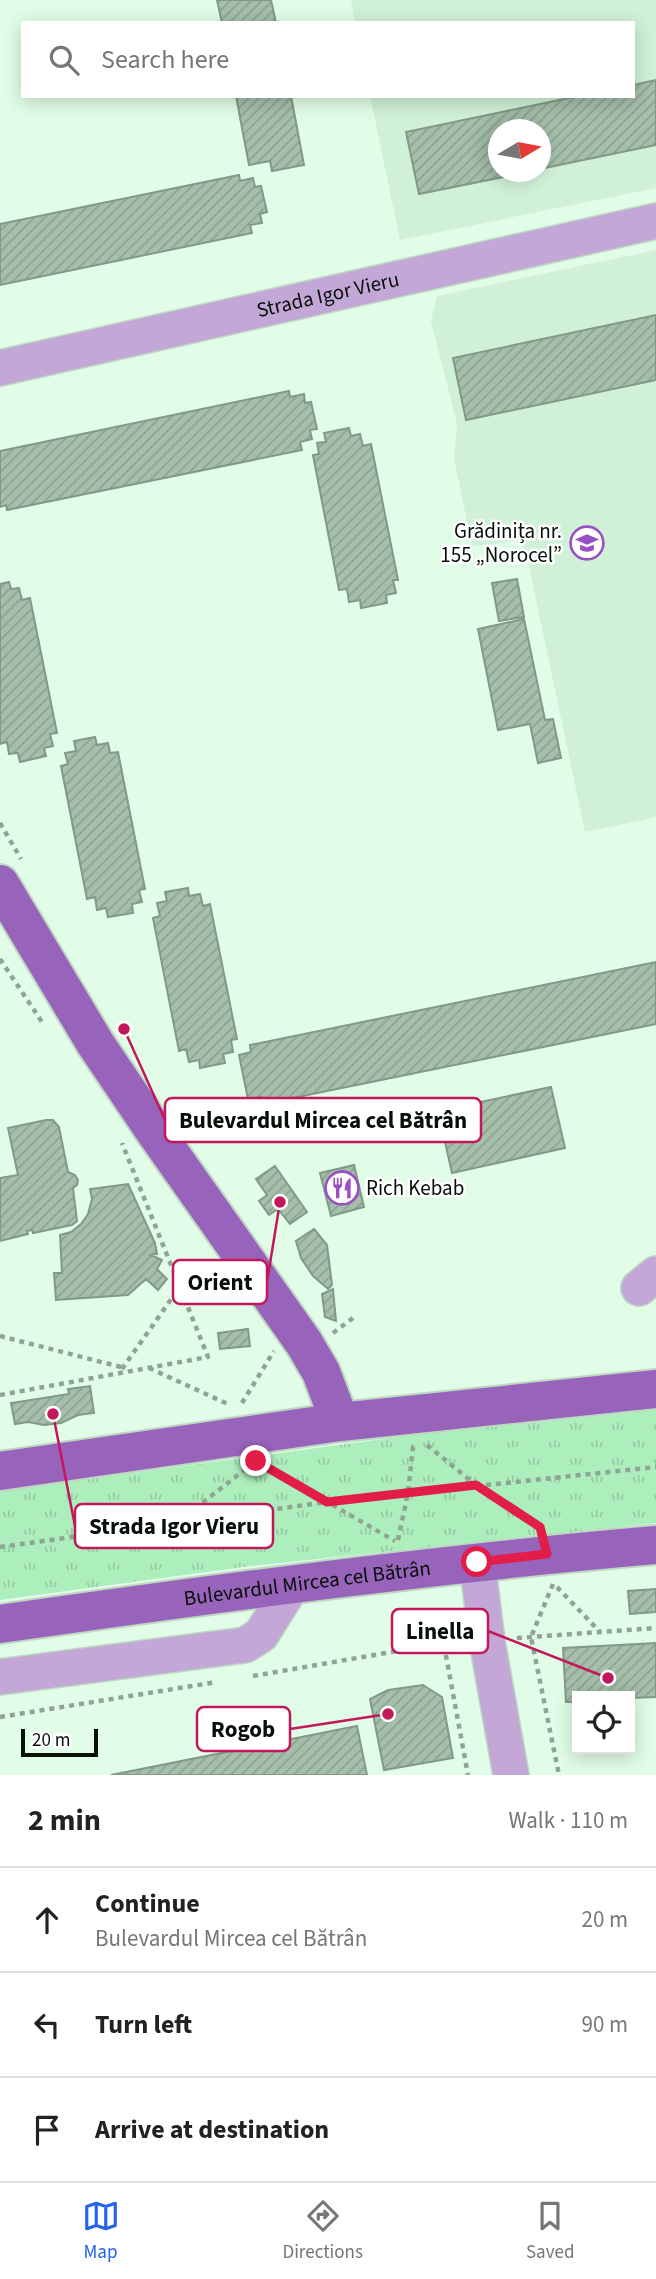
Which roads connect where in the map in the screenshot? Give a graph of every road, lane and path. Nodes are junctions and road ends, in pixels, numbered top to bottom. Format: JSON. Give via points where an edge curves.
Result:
{"nodes":[{"id":1,"x":656,"y":221,"type":"edge"},
{"id":2,"x":0,"y":368,"type":"edge"},
{"id":3,"x":4,"y":897,"type":"edge"},
{"id":4,"x":0,"y":959,"type":"edge"},
{"id":5,"x":45,"y":1026,"type":"dead end"},
{"id":6,"x":120,"y":1138,"type":"dead end"},
{"id":7,"x":179,"y":1287,"type":"junction"},
{"id":8,"x":356,"y":1315,"type":"dead end"},
{"id":9,"x":329,"y":1335,"type":"dead end"},
{"id":10,"x":0,"y":1336,"type":"edge"},
{"id":11,"x":276,"y":1348,"type":"dead end"},
{"id":12,"x":121,"y":1367,"type":"junction"},
{"id":13,"x":148,"y":1368,"type":"junction"},
{"id":14,"x":123,"y":1373,"type":"junction"},
{"id":15,"x":656,"y":1389,"type":"edge"},
{"id":16,"x":0,"y":1395,"type":"edge"},
{"id":17,"x":340,"y":1422,"type":"junction"},
{"id":18,"x":656,"y":1466,"type":"edge"},
{"id":19,"x":0,"y":1471,"type":"edge"},
{"id":20,"x":476,"y":1485,"type":"junction"},
{"id":21,"x":408,"y":1493,"type":"junction"},
{"id":22,"x":327,"y":1502,"type":"junction"},
{"id":23,"x":179,"y":1521,"type":"junction"},
{"id":24,"x":656,"y":1545,"type":"edge"},
{"id":25,"x":0,"y":1547,"type":"edge"},
{"id":26,"x":398,"y":1557,"type":"junction"},
{"id":27,"x":477,"y":1562,"type":"junction"},
{"id":28,"x":550,"y":1569,"type":"junction"},
{"id":29,"x":293,"y":1584,"type":"junction"},
{"id":30,"x":0,"y":1624,"type":"edge"},
{"id":31,"x":656,"y":1628,"type":"edge"},
{"id":32,"x":600,"y":1632,"type":"junction"},
{"id":33,"x":531,"y":1637,"type":"junction"},
{"id":34,"x":513,"y":1639,"type":"dead end"},
{"id":35,"x":443,"y":1645,"type":"dead end"},
{"id":36,"x":0,"y":1677,"type":"edge"},
{"id":37,"x":468,"y":1775,"type":"edge"},
{"id":38,"x":511,"y":1775,"type":"edge"},
{"id":39,"x":559,"y":1775,"type":"edge"}],
"edges":[{"from":1,"to":2,"type":"street","name":"Strada Igor Vieru"},
{"from":3,"to":17,"type":"main road","via":[[95,1043],[304,1343]]},
{"from":4,"to":5,"type":"path"},
{"from":6,"to":7,"type":"path"},
{"from":7,"to":12,"type":"path"},
{"from":7,"to":13,"type":"path","via":[[208,1357]]},
{"from":8,"to":9,"type":"path"},
{"from":10,"to":12,"type":"path"},
{"from":11,"to":13,"type":"path","via":[[238,1409]]},
{"from":12,"to":14,"type":"path"},
{"from":13,"to":14,"type":"path"},
{"from":14,"to":16,"type":"path"},
{"from":15,"to":17,"type":"main road"},
{"from":17,"to":19,"type":"main road"},
{"from":18,"to":20,"type":"path"},
{"from":20,"to":21,"type":"path"},
{"from":20,"to":21,"type":"path","via":[[428,1445],[413,1447]]},
{"from":20,"to":28,"type":"path","via":[[540,1527]]},
{"from":21,"to":22,"type":"path"},
{"from":21,"to":26,"type":"path"},
{"from":22,"to":23,"type":"path"},
{"from":22,"to":23,"type":"path","via":[[256,1461]]},
{"from":22,"to":26,"type":"path"},
{"from":23,"to":25,"type":"path"},
{"from":24,"to":28,"type":"main road","name":"Bulevardul Mircea cel Bătrân"},
{"from":26,"to":27,"type":"main road","name":"Bulevardul Mircea cel Bătrân"},
{"from":26,"to":29,"type":"main road","name":"Bulevardul Mircea cel Bătrân"},
{"from":27,"to":28,"type":"main road","name":"Bulevardul Mircea cel Bătrân"},
{"from":27,"to":38,"type":"street"},
{"from":28,"to":32,"type":"path"},
{"from":28,"to":33,"type":"path"},
{"from":29,"to":30,"type":"main road","name":"Bulevardul Mircea cel Bătrân"},
{"from":29,"to":36,"type":"street","via":[[261,1635],[245,1645]]},
{"from":31,"to":32,"type":"path"},
{"from":32,"to":33,"type":"path"},
{"from":33,"to":34,"type":"path"},
{"from":33,"to":39,"type":"path"},
{"from":35,"to":37,"type":"path"}]}
